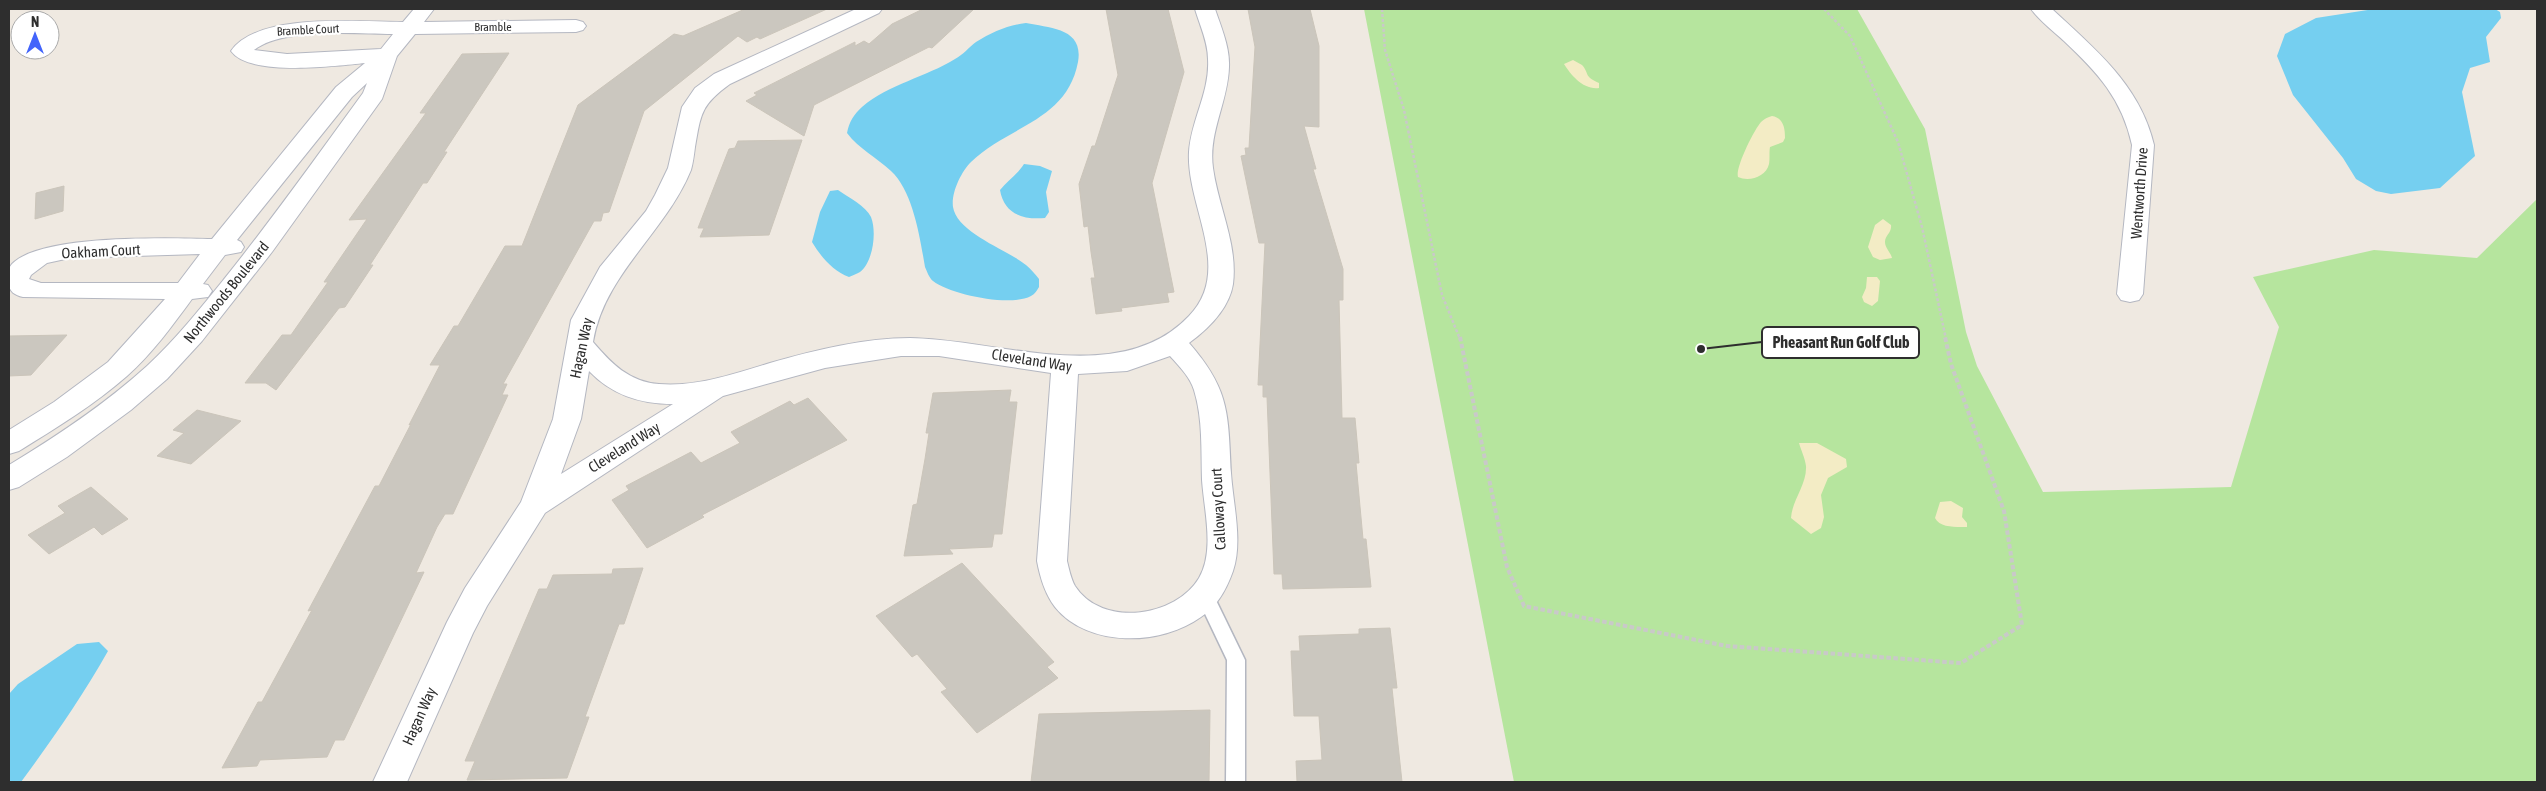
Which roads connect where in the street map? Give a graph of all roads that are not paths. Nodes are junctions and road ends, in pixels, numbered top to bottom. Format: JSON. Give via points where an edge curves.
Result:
{"nodes":[{"id":1,"x":424,"y":9,"type":"edge"},
{"id":2,"x":872,"y":9,"type":"edge"},
{"id":3,"x":1205,"y":9,"type":"edge"},
{"id":4,"x":2041,"y":9,"type":"edge"},
{"id":5,"x":576,"y":26,"type":"dead end"},
{"id":6,"x":410,"y":28,"type":"junction"},
{"id":7,"x":387,"y":55,"type":"junction"},
{"id":8,"x":219,"y":246,"type":"junction"},
{"id":9,"x":263,"y":247,"type":"junction"},
{"id":10,"x":186,"y":290,"type":"junction"},
{"id":11,"x":228,"y":291,"type":"junction"},
{"id":12,"x":2130,"y":294,"type":"dead end"},
{"id":13,"x":1173,"y":342,"type":"junction"},
{"id":14,"x":580,"y":343,"type":"junction"},
{"id":15,"x":1065,"y":366,"type":"junction"},
{"id":16,"x":713,"y":391,"type":"junction"},
{"id":17,"x":9,"y":444,"type":"edge"},
{"id":18,"x":9,"y":479,"type":"edge"},
{"id":19,"x":535,"y":505,"type":"junction"},
{"id":20,"x":1205,"y":595,"type":"junction"},
{"id":21,"x":390,"y":782,"type":"edge"},
{"id":22,"x":1236,"y":782,"type":"edge"}],
"edges":[{"from":1,"to":6,"type":"street","name":"Northwoods Boulevard"},
{"from":2,"to":14,"type":"street","name":"Hagan Way","via":[[732,74],[703,93],[690,115],[676,178],[656,214],[605,280],[584,320]]},
{"from":3,"to":13,"type":"street","name":"Cleveland Way","via":[[1219,64],[1216,89],[1203,128],[1201,167],[1221,266],[1220,286],[1196,325]]},
{"from":4,"to":12,"type":"street","name":"Wentworth Drive","via":[[2114,82],[2142,131]]},
{"from":5,"to":6,"type":"street","name":"Bramble"},
{"from":6,"to":7,"type":"street","name":"Northwoods Boulevard"},
{"from":6,"to":7,"type":"street","name":"Bramble Court","via":[[270,32],[253,39],[241,51],[246,56],[268,60]]},
{"from":7,"to":8,"type":"street","name":"Northwoods Boulevard","via":[[344,92]]},
{"from":7,"to":9,"type":"street","name":"Northwoods Boulevard","via":[[374,94]]},
{"from":8,"to":9,"type":"street","name":"Oakham Court"},
{"from":8,"to":10,"type":"street","name":"Northwoods Boulevard"},
{"from":8,"to":10,"type":"street","name":"Oakham Court","via":[[70,250],[39,256],[21,270],[16,280],[23,288],[41,291]]},
{"from":9,"to":11,"type":"street","name":"Northwoods Boulevard"},
{"from":10,"to":11,"type":"street","name":"Oakham Court"},
{"from":10,"to":17,"type":"street","name":"Northwoods Boulevard","via":[[158,326],[118,368],[64,409]]},
{"from":11,"to":18,"type":"street","name":"Northwoods Boulevard","via":[[157,372],[121,403],[57,450]]},
{"from":13,"to":15,"type":"street","name":"Cleveland Way","via":[[1157,352],[1115,364]]},
{"from":13,"to":20,"type":"street","name":"Calloway Court","via":[[1203,379],[1212,414],[1222,551],[1216,576]]},
{"from":14,"to":16,"type":"street","name":"Cleveland Way","via":[[605,374],[624,387],[659,394]]},
{"from":14,"to":19,"type":"street","name":"Hagan Way","via":[[567,420]]},
{"from":15,"to":16,"type":"street","name":"Cleveland Way","via":[[957,348],[901,347],[835,356]]},
{"from":15,"to":20,"type":"street","name":"Calloway Court","via":[[1052,561],[1067,600],[1092,617],[1135,626],[1171,618]]},
{"from":16,"to":19,"type":"street","name":"Cleveland Way"},
{"from":19,"to":21,"type":"street","name":"Hagan Way","via":[[458,631]]},
{"from":20,"to":22,"type":"lane","via":[[1236,660]]}]}
